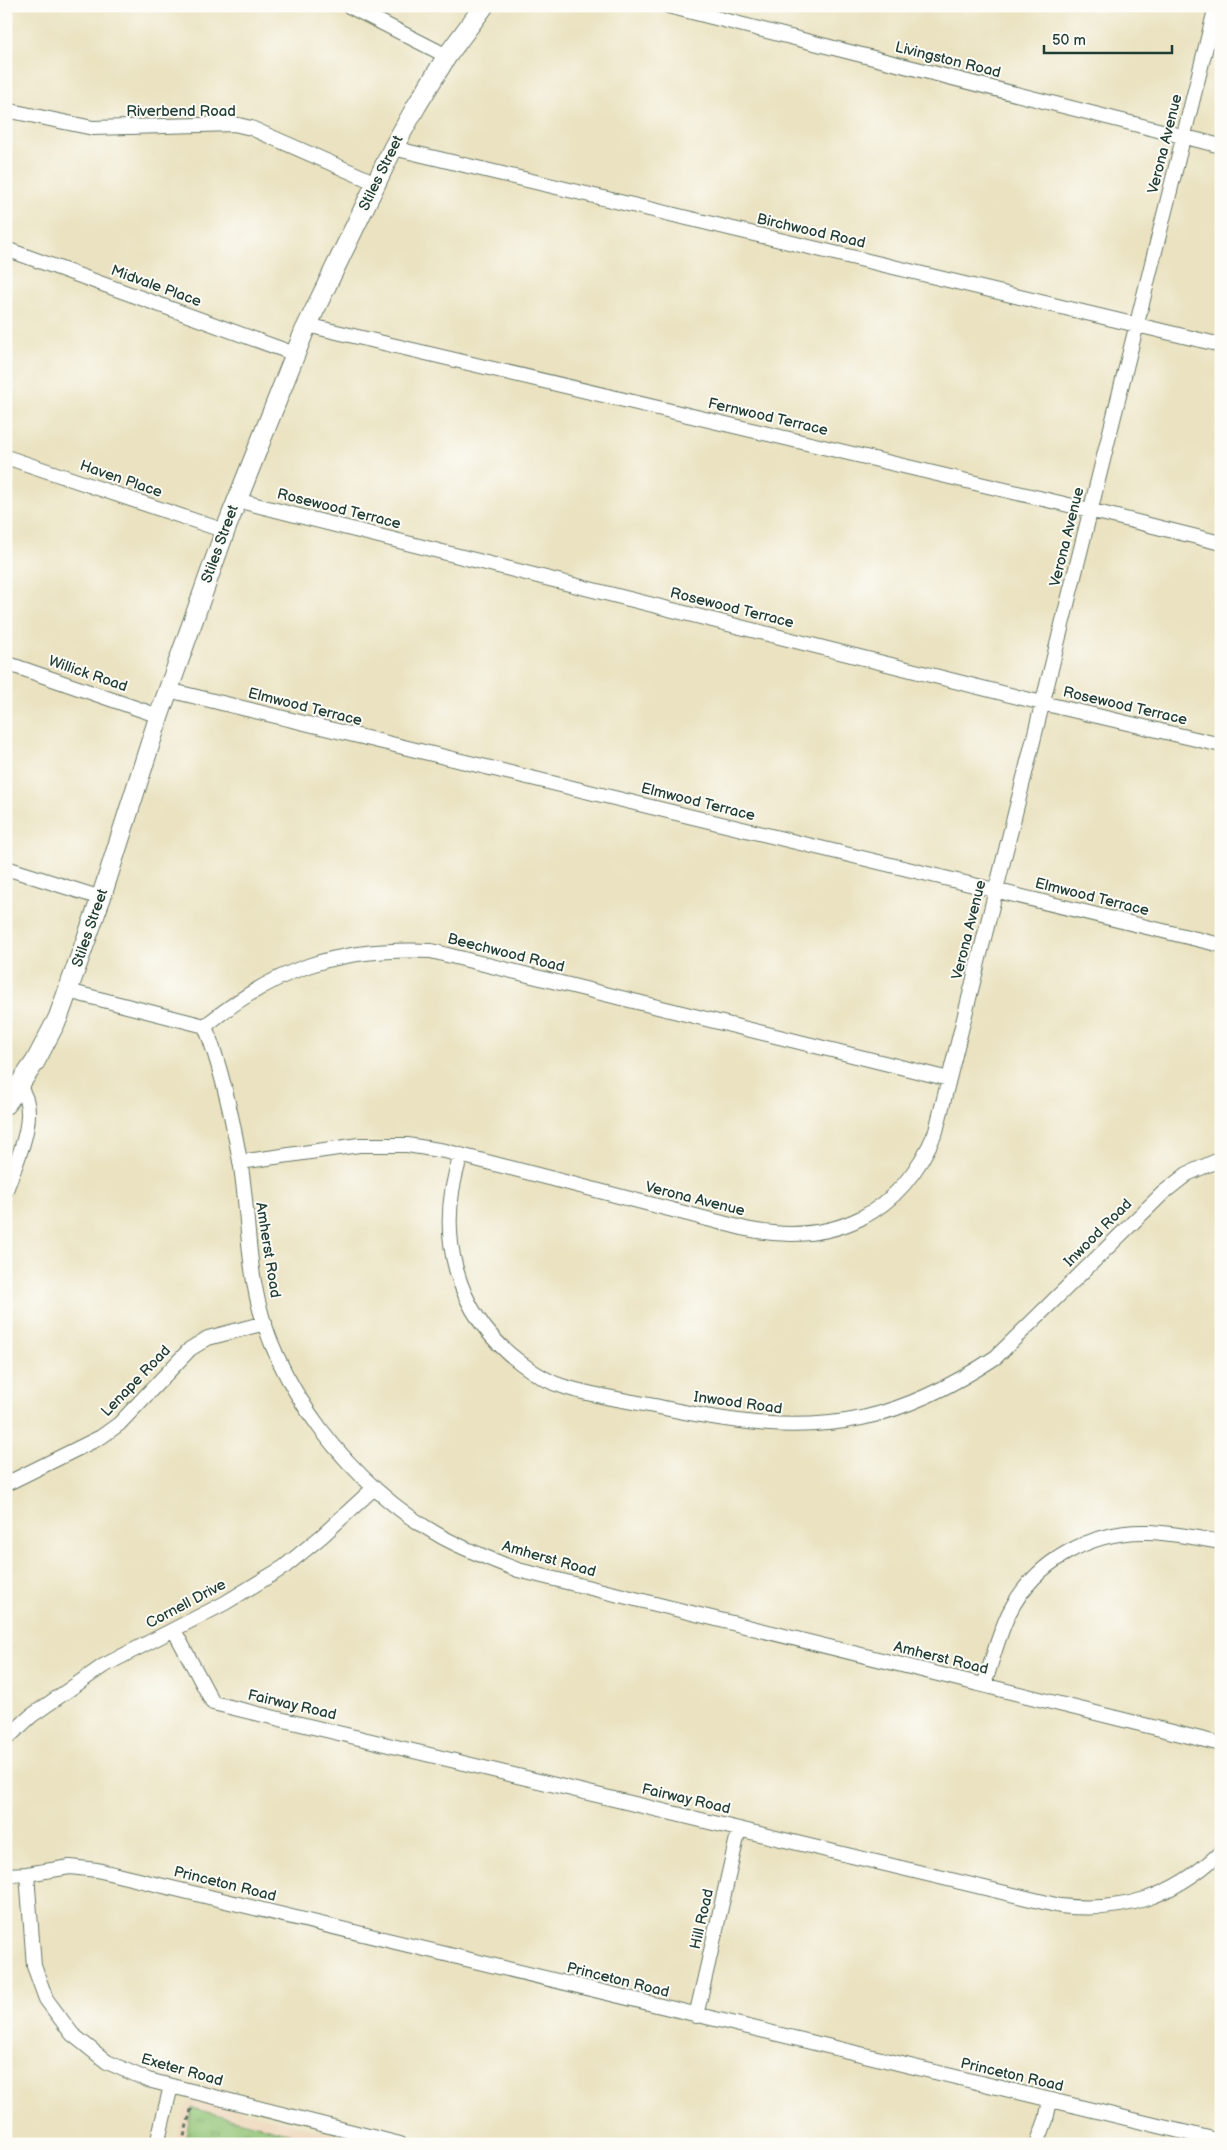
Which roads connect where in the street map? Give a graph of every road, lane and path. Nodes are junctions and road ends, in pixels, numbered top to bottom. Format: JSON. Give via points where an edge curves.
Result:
{"nodes":[{"id":1,"x":349,"y":6,"type":"edge"},
{"id":2,"x":484,"y":6,"type":"edge"},
{"id":3,"x":668,"y":6,"type":"edge"},
{"id":4,"x":1216,"y":6,"type":"edge"},
{"id":5,"x":448,"y":56,"type":"junction"},
{"id":6,"x":6,"y":110,"type":"edge"},
{"id":7,"x":1184,"y":137,"type":"junction"},
{"id":8,"x":1221,"y":146,"type":"edge"},
{"id":9,"x":393,"y":148,"type":"junction"},
{"id":10,"x":376,"y":183,"type":"junction"},
{"id":11,"x":6,"y":249,"type":"edge"},
{"id":12,"x":307,"y":325,"type":"junction"},
{"id":13,"x":1137,"y":325,"type":"junction"},
{"id":14,"x":1221,"y":345,"type":"edge"},
{"id":15,"x":296,"y":354,"type":"junction"},
{"id":16,"x":6,"y":457,"type":"edge"},
{"id":17,"x":236,"y":500,"type":"junction"},
{"id":18,"x":1090,"y":511,"type":"junction"},
{"id":19,"x":224,"y":531,"type":"junction"},
{"id":20,"x":1221,"y":543,"type":"edge"},
{"id":21,"x":6,"y":663,"type":"edge"},
{"id":22,"x":168,"y":690,"type":"junction"},
{"id":23,"x":1042,"y":703,"type":"junction"},
{"id":24,"x":159,"y":716,"type":"junction"},
{"id":25,"x":1221,"y":745,"type":"edge"},
{"id":26,"x":6,"y":868,"type":"edge"},
{"id":27,"x":996,"y":891,"type":"junction"},
{"id":28,"x":101,"y":898,"type":"junction"},
{"id":29,"x":1221,"y":945,"type":"edge"},
{"id":30,"x":68,"y":991,"type":"junction"},
{"id":31,"x":205,"y":1026,"type":"junction"},
{"id":32,"x":949,"y":1079,"type":"junction"},
{"id":33,"x":19,"y":1088,"type":"junction"},
{"id":34,"x":6,"y":1104,"type":"edge"},
{"id":35,"x":461,"y":1155,"type":"junction"},
{"id":36,"x":1221,"y":1158,"type":"edge"},
{"id":37,"x":240,"y":1162,"type":"junction"},
{"id":38,"x":6,"y":1190,"type":"edge"},
{"id":39,"x":265,"y":1322,"type":"junction"},
{"id":40,"x":6,"y":1484,"type":"edge"},
{"id":41,"x":374,"y":1488,"type":"junction"},
{"id":42,"x":1221,"y":1542,"type":"edge"},
{"id":43,"x":174,"y":1630,"type":"junction"},
{"id":44,"x":984,"y":1685,"type":"junction"},
{"id":45,"x":6,"y":1739,"type":"edge"},
{"id":46,"x":1221,"y":1744,"type":"edge"},
{"id":47,"x":739,"y":1829,"type":"junction"},
{"id":48,"x":1221,"y":1852,"type":"edge"},
{"id":49,"x":27,"y":1874,"type":"junction"},
{"id":50,"x":6,"y":1875,"type":"edge"},
{"id":51,"x":696,"y":2016,"type":"junction"},
{"id":52,"x":171,"y":2086,"type":"junction"},
{"id":53,"x":1050,"y":2100,"type":"junction"},
{"id":54,"x":193,"y":2105,"type":"dead end"},
{"id":55,"x":1221,"y":2141,"type":"edge"},
{"id":56,"x":157,"y":2144,"type":"edge"},
{"id":57,"x":182,"y":2144,"type":"edge"},
{"id":58,"x":400,"y":2144,"type":"edge"},
{"id":59,"x":1037,"y":2144,"type":"edge"}],
"edges":[{"from":1,"to":5,"type":"street"},
{"from":2,"to":5,"type":"main road","name":"Stiles Street"},
{"from":3,"to":7,"type":"street","name":"Livingston Road"},
{"from":4,"to":7,"type":"street","name":"Verona Avenue"},
{"from":5,"to":9,"type":"main road","name":"Stiles Street"},
{"from":6,"to":10,"type":"street","name":"Riverbend Road","via":[[93,128],[234,124],[251,128]]},
{"from":7,"to":8,"type":"street","name":"Livingston Road"},
{"from":7,"to":13,"type":"street","name":"Verona Avenue"},
{"from":9,"to":10,"type":"main road","name":"Stiles Street"},
{"from":9,"to":13,"type":"street","name":"Birchwood Road"},
{"from":10,"to":12,"type":"main road","name":"Stiles Street"},
{"from":11,"to":15,"type":"street","name":"Midvale Place"},
{"from":12,"to":15,"type":"main road","name":"Stiles Street"},
{"from":12,"to":18,"type":"street","name":"Fernwood Terrace"},
{"from":13,"to":14,"type":"street","name":"Birchwood Road"},
{"from":13,"to":18,"type":"street","name":"Verona Avenue"},
{"from":15,"to":17,"type":"main road","name":"Stiles Street"},
{"from":16,"to":19,"type":"street","name":"Haven Place"},
{"from":17,"to":19,"type":"main road","name":"Stiles Street"},
{"from":17,"to":23,"type":"street","name":"Rosewood Terrace"},
{"from":18,"to":20,"type":"street","name":"Fernwood Terrace"},
{"from":18,"to":23,"type":"street","name":"Verona Avenue"},
{"from":19,"to":22,"type":"main road","name":"Stiles Street"},
{"from":21,"to":24,"type":"street","name":"Willick Road"},
{"from":22,"to":24,"type":"main road","name":"Stiles Street"},
{"from":22,"to":27,"type":"street","name":"Elmwood Terrace"},
{"from":23,"to":25,"type":"street","name":"Rosewood Terrace"},
{"from":23,"to":27,"type":"street","name":"Verona Avenue"},
{"from":24,"to":28,"type":"main road","name":"Stiles Street"},
{"from":26,"to":28,"type":"street"},
{"from":27,"to":29,"type":"street","name":"Elmwood Terrace"},
{"from":27,"to":32,"type":"street","name":"Verona Avenue"},
{"from":28,"to":30,"type":"main road","name":"Stiles Street"},
{"from":30,"to":31,"type":"street"},
{"from":30,"to":33,"type":"main road","name":"Stiles Street","via":[[49,1038]]},
{"from":31,"to":32,"type":"street","name":"Beechwood Road","via":[[256,988],[311,964],[370,951],[430,951]]},
{"from":31,"to":37,"type":"street","name":"Amherst Road","via":[[218,1059]]},
{"from":32,"to":35,"type":"street","name":"Verona Avenue","via":[[936,1132],[922,1161],[908,1180],[891,1198],[864,1216],[818,1232],[786,1235],[746,1229]]},
{"from":33,"to":34,"type":"main road","name":"Stiles Street"},
{"from":33,"to":38,"type":"street","via":[[28,1101],[27,1122]]},
{"from":35,"to":36,"type":"street","name":"Inwood Road","via":[[449,1208],[454,1264],[476,1316],[513,1358],[563,1387],[719,1419],[789,1426],[880,1413],[932,1394],[965,1377],[996,1357],[1163,1193],[1187,1174]]},
{"from":35,"to":37,"type":"street","name":"Verona Avenue","via":[[408,1145],[359,1145]]},
{"from":37,"to":39,"type":"street","name":"Amherst Road","via":[[254,1283]]},
{"from":39,"to":40,"type":"street","name":"Lenape Road","via":[[208,1338],[190,1349],[119,1424]]},
{"from":39,"to":41,"type":"street","name":"Amherst Road","via":[[298,1396],[341,1455]]},
{"from":41,"to":43,"type":"street","name":"Cornell Drive","via":[[284,1567]]},
{"from":41,"to":44,"type":"street","name":"Amherst Road","via":[[407,1515],[441,1536],[518,1570]]},
{"from":42,"to":44,"type":"street","via":[[1151,1532],[1128,1533],[1089,1542],[1062,1556],[1037,1575],[1017,1599],[1000,1634]]},
{"from":43,"to":45,"type":"street","name":"Cornell Drive","via":[[103,1666],[31,1716]]},
{"from":43,"to":47,"type":"street","name":"Fairway Road","via":[[213,1703]]},
{"from":44,"to":46,"type":"street","name":"Amherst Road"},
{"from":47,"to":48,"type":"street","name":"Fairway Road","via":[[1060,1906],[1087,1909],[1125,1905],[1161,1894],[1194,1875]]},
{"from":47,"to":51,"type":"street","name":"Hill Road"},
{"from":49,"to":50,"type":"street","name":"Princeton Road"},
{"from":49,"to":51,"type":"street","name":"Princeton Road","via":[[70,1867],[97,1870]]},
{"from":49,"to":52,"type":"street","name":"Exeter Road","via":[[34,1966],[46,1999],[72,2034],[107,2062]]},
{"from":51,"to":53,"type":"street","name":"Princeton Road"},
{"from":52,"to":56,"type":"street"},
{"from":52,"to":58,"type":"street","name":"Exeter Road"},
{"from":53,"to":55,"type":"street","name":"Princeton Road"},
{"from":53,"to":59,"type":"street"},
{"from":54,"to":57,"type":"path"}]}
